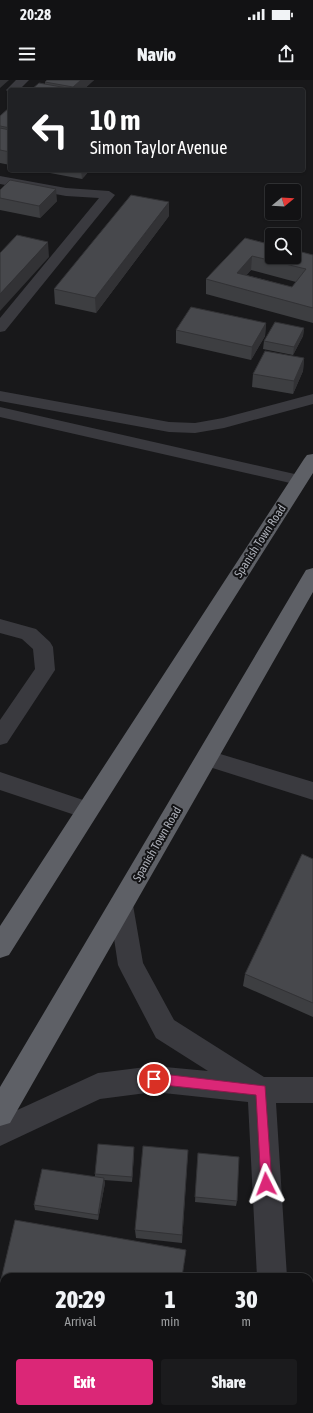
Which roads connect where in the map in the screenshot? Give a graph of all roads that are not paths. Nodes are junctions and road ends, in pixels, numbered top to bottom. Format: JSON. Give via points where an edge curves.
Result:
{"nodes":[{"id":1,"x":23,"y":80,"type":"edge"},
{"id":2,"x":14,"y":88,"type":"edge"},
{"id":3,"x":0,"y":180,"type":"edge"},
{"id":4,"x":0,"y":328,"type":"edge"},
{"id":5,"x":0,"y":396,"type":"edge"},
{"id":6,"x":313,"y":399,"type":"edge"},
{"id":7,"x":0,"y":412,"type":"edge"},
{"id":8,"x":313,"y":459,"type":"edge"},
{"id":9,"x":306,"y":478,"type":"edge"},
{"id":10,"x":313,"y":575,"type":"edge"},
{"id":11,"x":0,"y":626,"type":"edge"},
{"id":12,"x":0,"y":737,"type":"edge"},
{"id":13,"x":207,"y":758,"type":"junction"},
{"id":14,"x":0,"y":781,"type":"edge"},
{"id":15,"x":313,"y":791,"type":"edge"},
{"id":16,"x":87,"y":810,"type":"junction"},
{"id":17,"x":121,"y":905,"type":"junction"},
{"id":18,"x":0,"y":947,"type":"edge"},
{"id":19,"x":261,"y":1090,"type":"junction"},
{"id":20,"x":313,"y":1090,"type":"edge"},
{"id":21,"x":0,"y":1113,"type":"edge"},
{"id":22,"x":0,"y":1132,"type":"edge"},
{"id":23,"x":272,"y":1273,"type":"edge"}],
"edges":[{"from":1,"to":2,"type":"lane"},
{"from":3,"to":4,"type":"lane","via":[[66,192],[109,195]]},
{"from":5,"to":6,"type":"lane","via":[[169,427],[195,428],[224,423]]},
{"from":7,"to":9,"type":"lane"},
{"from":8,"to":9,"type":"highway","name":"Spanish Town Road"},
{"from":9,"to":16,"type":"highway","name":"Spanish Town Road"},
{"from":10,"to":13,"type":"highway","name":"Spanish Town Road"},
{"from":11,"to":12,"type":"lane","via":[[29,634],[43,647],[45,670]]},
{"from":13,"to":15,"type":"lane"},
{"from":13,"to":17,"type":"highway","name":"Spanish Town Road"},
{"from":14,"to":16,"type":"lane"},
{"from":16,"to":18,"type":"highway","name":"Spanish Town Road"},
{"from":17,"to":19,"type":"street","via":[[131,965],[165,1030]]},
{"from":17,"to":21,"type":"highway","name":"Spanish Town Road"},
{"from":19,"to":20,"type":"street"},
{"from":19,"to":22,"type":"street","via":[[154,1079],[98,1086]]},
{"from":19,"to":23,"type":"street"}]}
